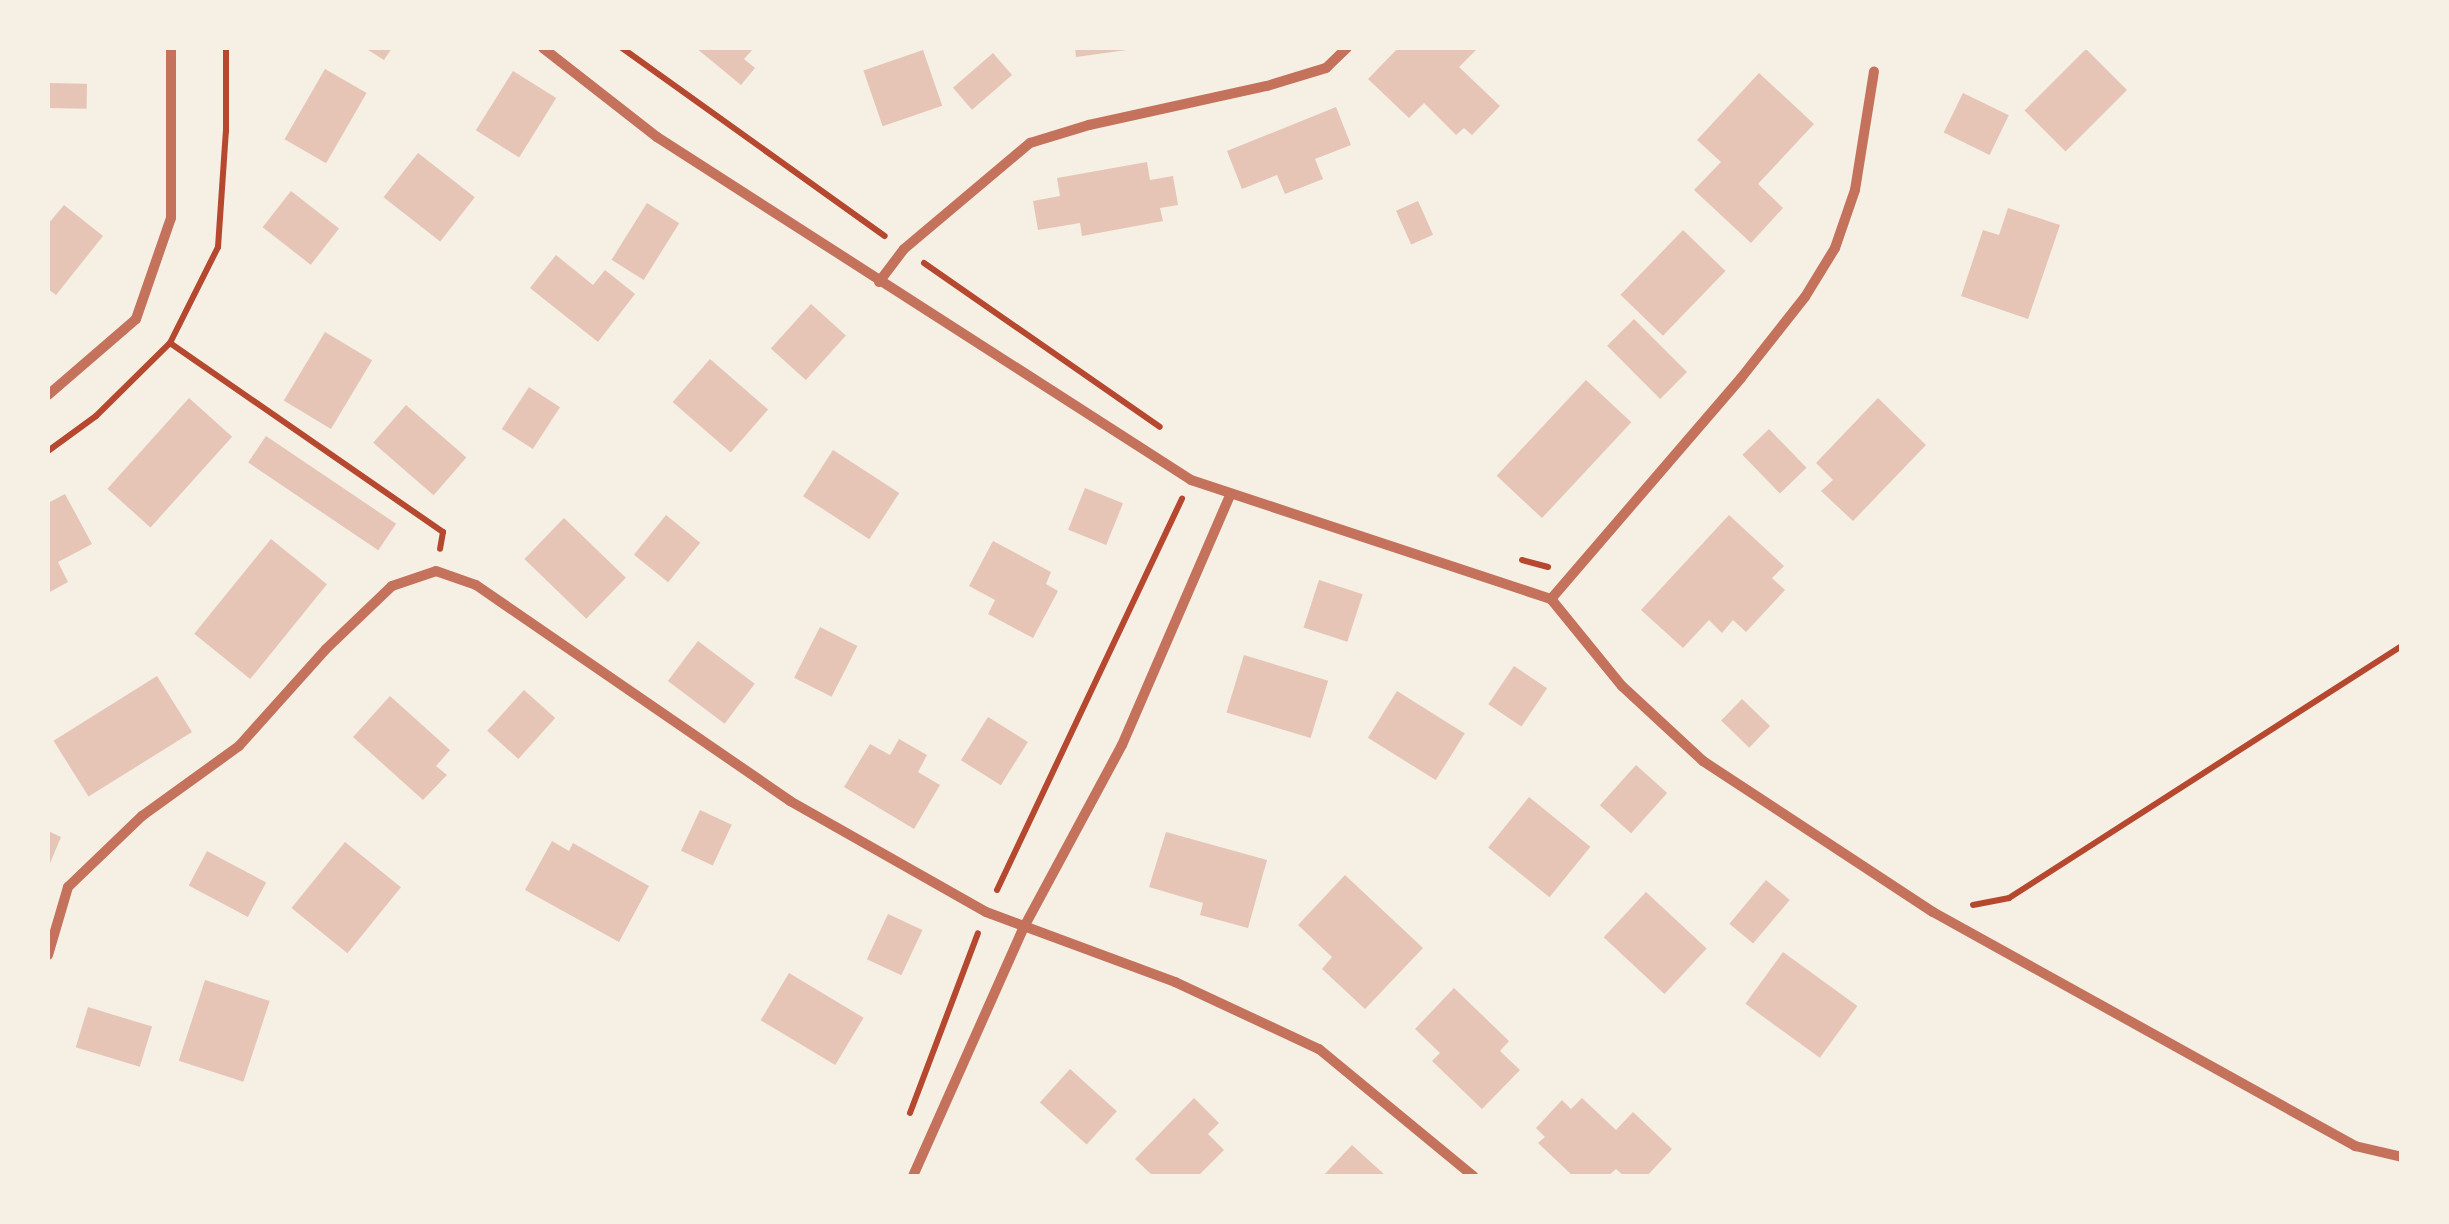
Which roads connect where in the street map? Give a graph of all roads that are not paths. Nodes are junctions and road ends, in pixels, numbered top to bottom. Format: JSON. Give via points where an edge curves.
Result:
{"nodes":[{"id":1,"x":171,"y":48,"type":"edge"},
{"id":2,"x":543,"y":48,"type":"edge"},
{"id":3,"x":1347,"y":48,"type":"edge"},
{"id":4,"x":1874,"y":72,"type":"dead end"},
{"id":5,"x":878,"y":282,"type":"junction"},
{"id":6,"x":48,"y":395,"type":"edge"},
{"id":7,"x":1230,"y":495,"type":"junction"},
{"id":8,"x":1551,"y":599,"type":"junction"},
{"id":9,"x":1024,"y":927,"type":"junction"},
{"id":10,"x":48,"y":954,"type":"edge"},
{"id":11,"x":2402,"y":1158,"type":"edge"},
{"id":12,"x":913,"y":1176,"type":"edge"},
{"id":13,"x":1473,"y":1176,"type":"edge"}],
"edges":[{"from":1,"to":6,"type":"street","via":[[172,218],[136,319]]},
{"from":2,"to":5,"type":"street","via":[[657,138]]},
{"from":3,"to":5,"type":"street","via":[[1326,68],[1267,86],[1030,143],[904,249]]},
{"from":4,"to":8,"type":"street","via":[[1856,190],[1835,248],[1740,378]]},
{"from":5,"to":7,"type":"street","via":[[1191,480]]},
{"from":7,"to":8,"type":"street"},
{"from":7,"to":9,"type":"street","via":[[1122,745]]},
{"from":8,"to":11,"type":"street","via":[[1622,686],[1704,761],[1933,912],[2355,1146]]},
{"from":9,"to":10,"type":"street","via":[[790,800],[476,585],[436,571],[392,586],[239,746],[142,816],[68,887]]},
{"from":9,"to":12,"type":"street"},
{"from":9,"to":13,"type":"street","via":[[1176,982],[1318,1049]]}]}
